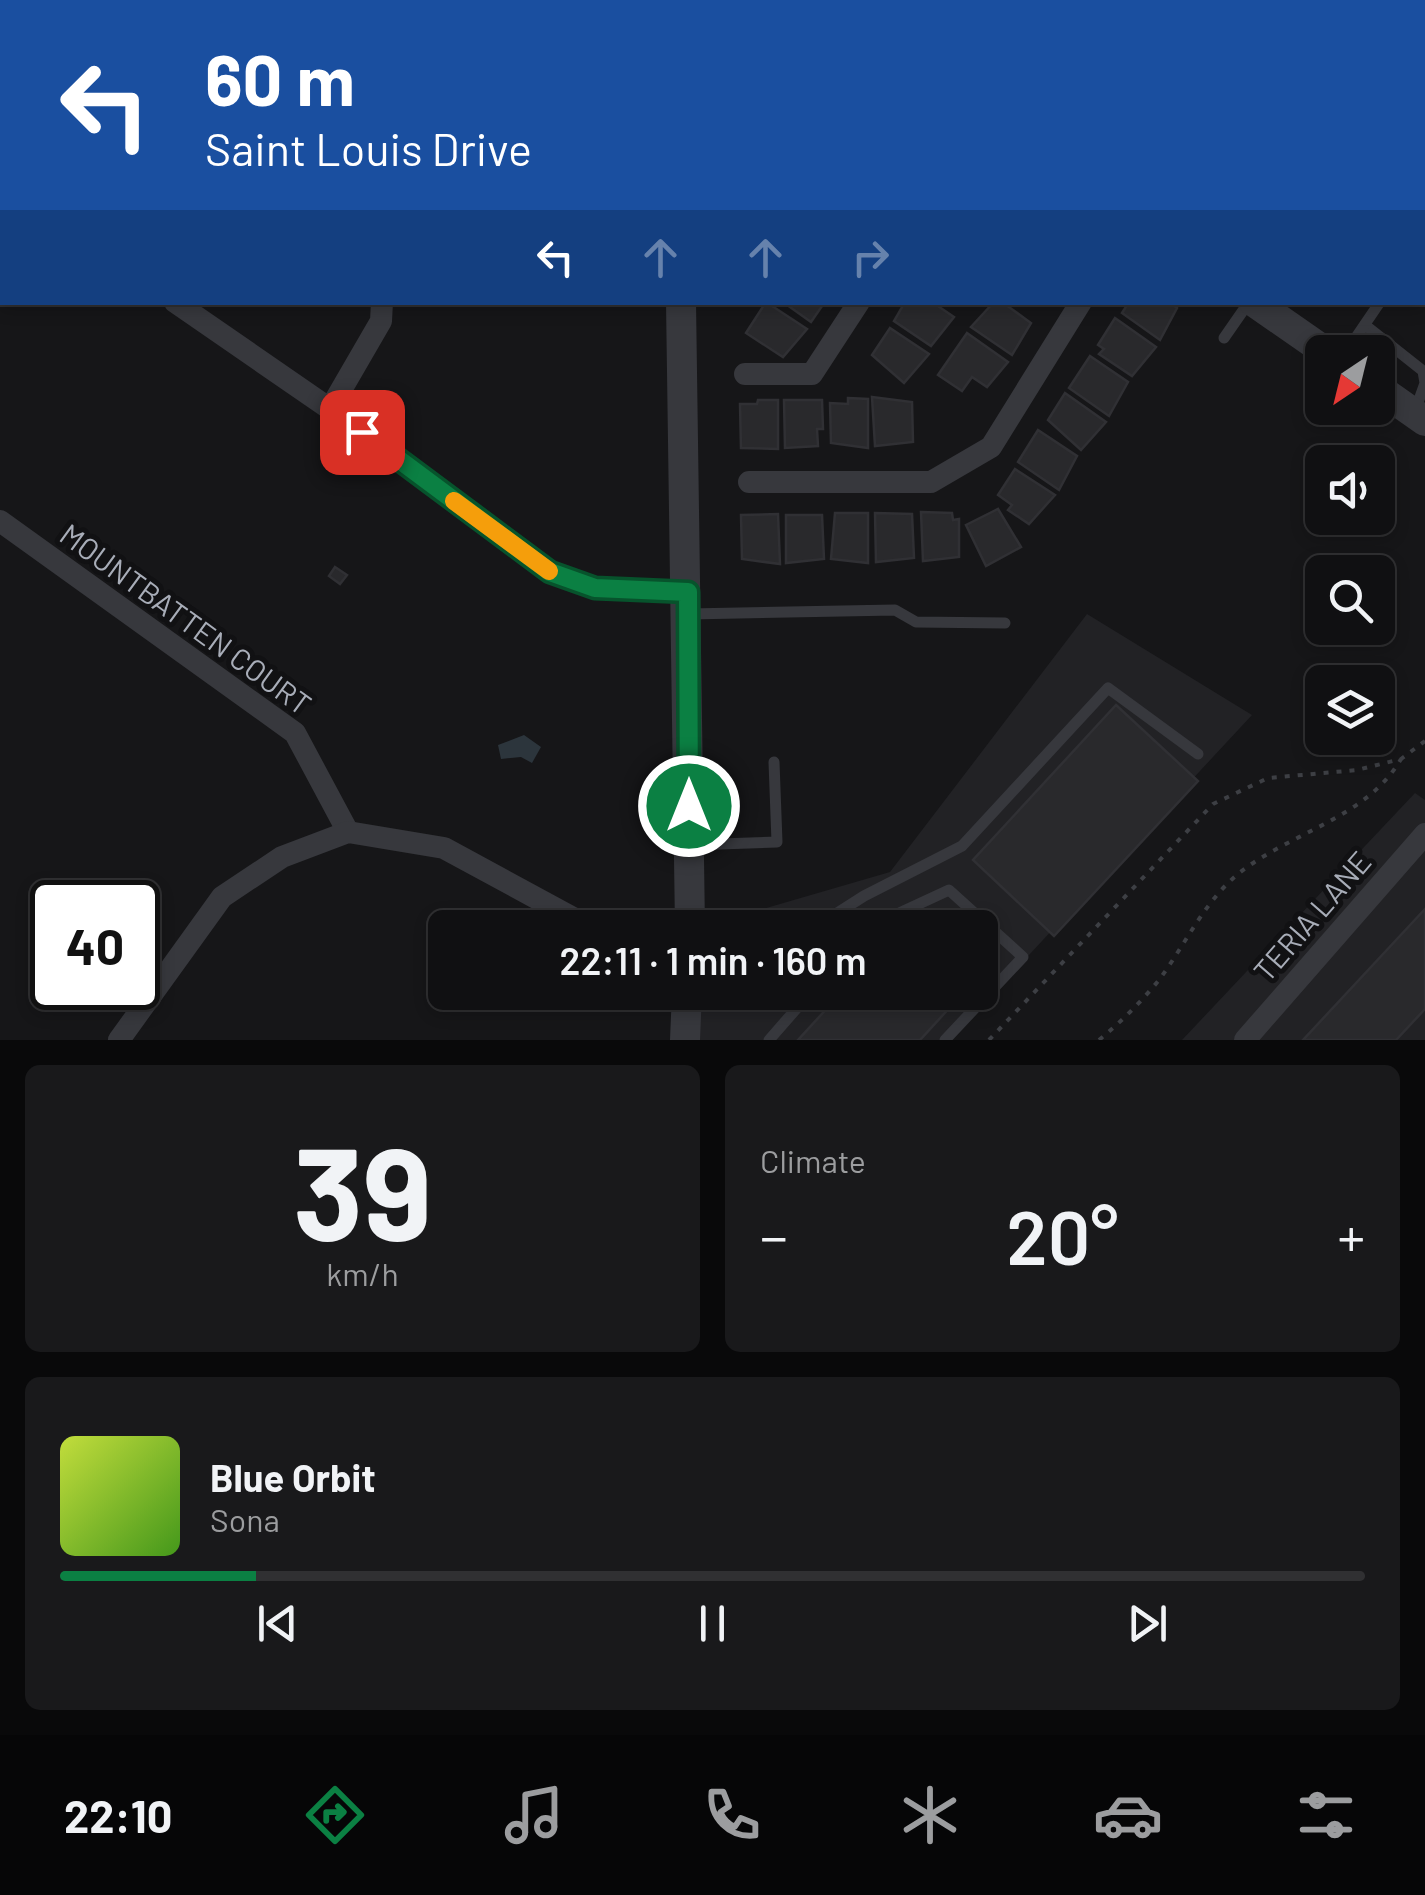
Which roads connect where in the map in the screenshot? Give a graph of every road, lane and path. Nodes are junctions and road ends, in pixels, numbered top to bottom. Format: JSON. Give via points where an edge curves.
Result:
{"nodes":[{"id":1,"x":179,"y":305,"type":"edge"},
{"id":2,"x":382,"y":305,"type":"edge"},
{"id":3,"x":681,"y":305,"type":"edge"},
{"id":4,"x":857,"y":305,"type":"edge"},
{"id":5,"x":1078,"y":305,"type":"edge"},
{"id":6,"x":1249,"y":305,"type":"edge"},
{"id":7,"x":1256,"y":305,"type":"edge"},
{"id":8,"x":1378,"y":305,"type":"edge"},
{"id":9,"x":1365,"y":325,"type":"junction"},
{"id":10,"x":1358,"y":335,"type":"edge"},
{"id":11,"x":1224,"y":338,"type":"dead end"},
{"id":12,"x":1305,"y":338,"type":"edge"},
{"id":13,"x":745,"y":374,"type":"dead end"},
{"id":14,"x":1395,"y":400,"type":"edge"},
{"id":15,"x":330,"y":410,"type":"junction"},
{"id":16,"x":1420,"y":418,"type":"edge"},
{"id":17,"x":748,"y":482,"type":"dead end"},
{"id":18,"x":0,"y":522,"type":"edge"},
{"id":19,"x":688,"y":603,"type":"junction"},
{"id":20,"x":1005,"y":623,"type":"dead end"},
{"id":21,"x":1425,"y":741,"type":"edge"},
{"id":22,"x":1198,"y":754,"type":"dead end"},
{"id":23,"x":1401,"y":759,"type":"junction"},
{"id":24,"x":774,"y":762,"type":"dead end"},
{"id":25,"x":348,"y":832,"type":"junction"},
{"id":26,"x":1425,"y":834,"type":"edge"},
{"id":27,"x":690,"y":845,"type":"junction"},
{"id":28,"x":558,"y":910,"type":"edge"},
{"id":29,"x":690,"y":910,"type":"edge"},
{"id":30,"x":846,"y":910,"type":"edge"},
{"id":31,"x":906,"y":910,"type":"edge"},
{"id":32,"x":972,"y":910,"type":"edge"},
{"id":33,"x":998,"y":934,"type":"edge"},
{"id":34,"x":998,"y":984,"type":"edge"},
{"id":35,"x":686,"y":1010,"type":"edge"},
{"id":36,"x":795,"y":1010,"type":"edge"},
{"id":37,"x":973,"y":1010,"type":"edge"},
{"id":38,"x":119,"y":1040,"type":"edge"},
{"id":39,"x":685,"y":1040,"type":"edge"},
{"id":40,"x":770,"y":1040,"type":"edge"},
{"id":41,"x":945,"y":1040,"type":"edge"},
{"id":42,"x":989,"y":1040,"type":"edge"},
{"id":43,"x":1098,"y":1040,"type":"edge"},
{"id":44,"x":1246,"y":1040,"type":"edge"}],
"edges":[{"from":1,"to":15,"type":"street"},
{"from":2,"to":15,"type":"street","via":[[381,321]]},
{"from":3,"to":19,"type":"street"},
{"from":4,"to":13,"type":"street","via":[[812,374]]},
{"from":5,"to":17,"type":"street","via":[[991,447],[931,482]]},
{"from":6,"to":11,"type":"lane"},
{"from":7,"to":12,"type":"street"},
{"from":8,"to":9,"type":"lane"},
{"from":9,"to":10,"type":"lane"},
{"from":9,"to":16,"type":"lane","via":[[1423,371]]},
{"from":14,"to":16,"type":"street"},
{"from":15,"to":19,"type":"street","via":[[550,572],[595,588]]},
{"from":18,"to":25,"type":"street","name":"MOUNTBATTEN COURT","via":[[295,733]]},
{"from":19,"to":20,"type":"lane","via":[[895,610],[916,622]]},
{"from":19,"to":27,"type":"street"},
{"from":21,"to":23,"type":"path"},
{"from":22,"to":30,"type":"lane","via":[[1108,688],[962,846]]},
{"from":23,"to":42,"type":"path","via":[[1268,778],[1213,804]]},
{"from":23,"to":43,"type":"path","via":[[1389,779],[1357,805],[1231,881],[1159,980]]},
{"from":24,"to":27,"type":"lane","via":[[777,842]]},
{"from":25,"to":28,"type":"street","via":[[444,848]]},
{"from":25,"to":38,"type":"street","via":[[282,857],[222,897]]},
{"from":26,"to":44,"type":"street","name":"TERIA LANE"},
{"from":27,"to":29,"type":"street"},
{"from":31,"to":32,"type":"lane","via":[[950,890]]},
{"from":33,"to":34,"type":"lane","via":[[1023,957]]},
{"from":35,"to":39,"type":"street"},
{"from":36,"to":40,"type":"lane"},
{"from":37,"to":41,"type":"lane"}]}
